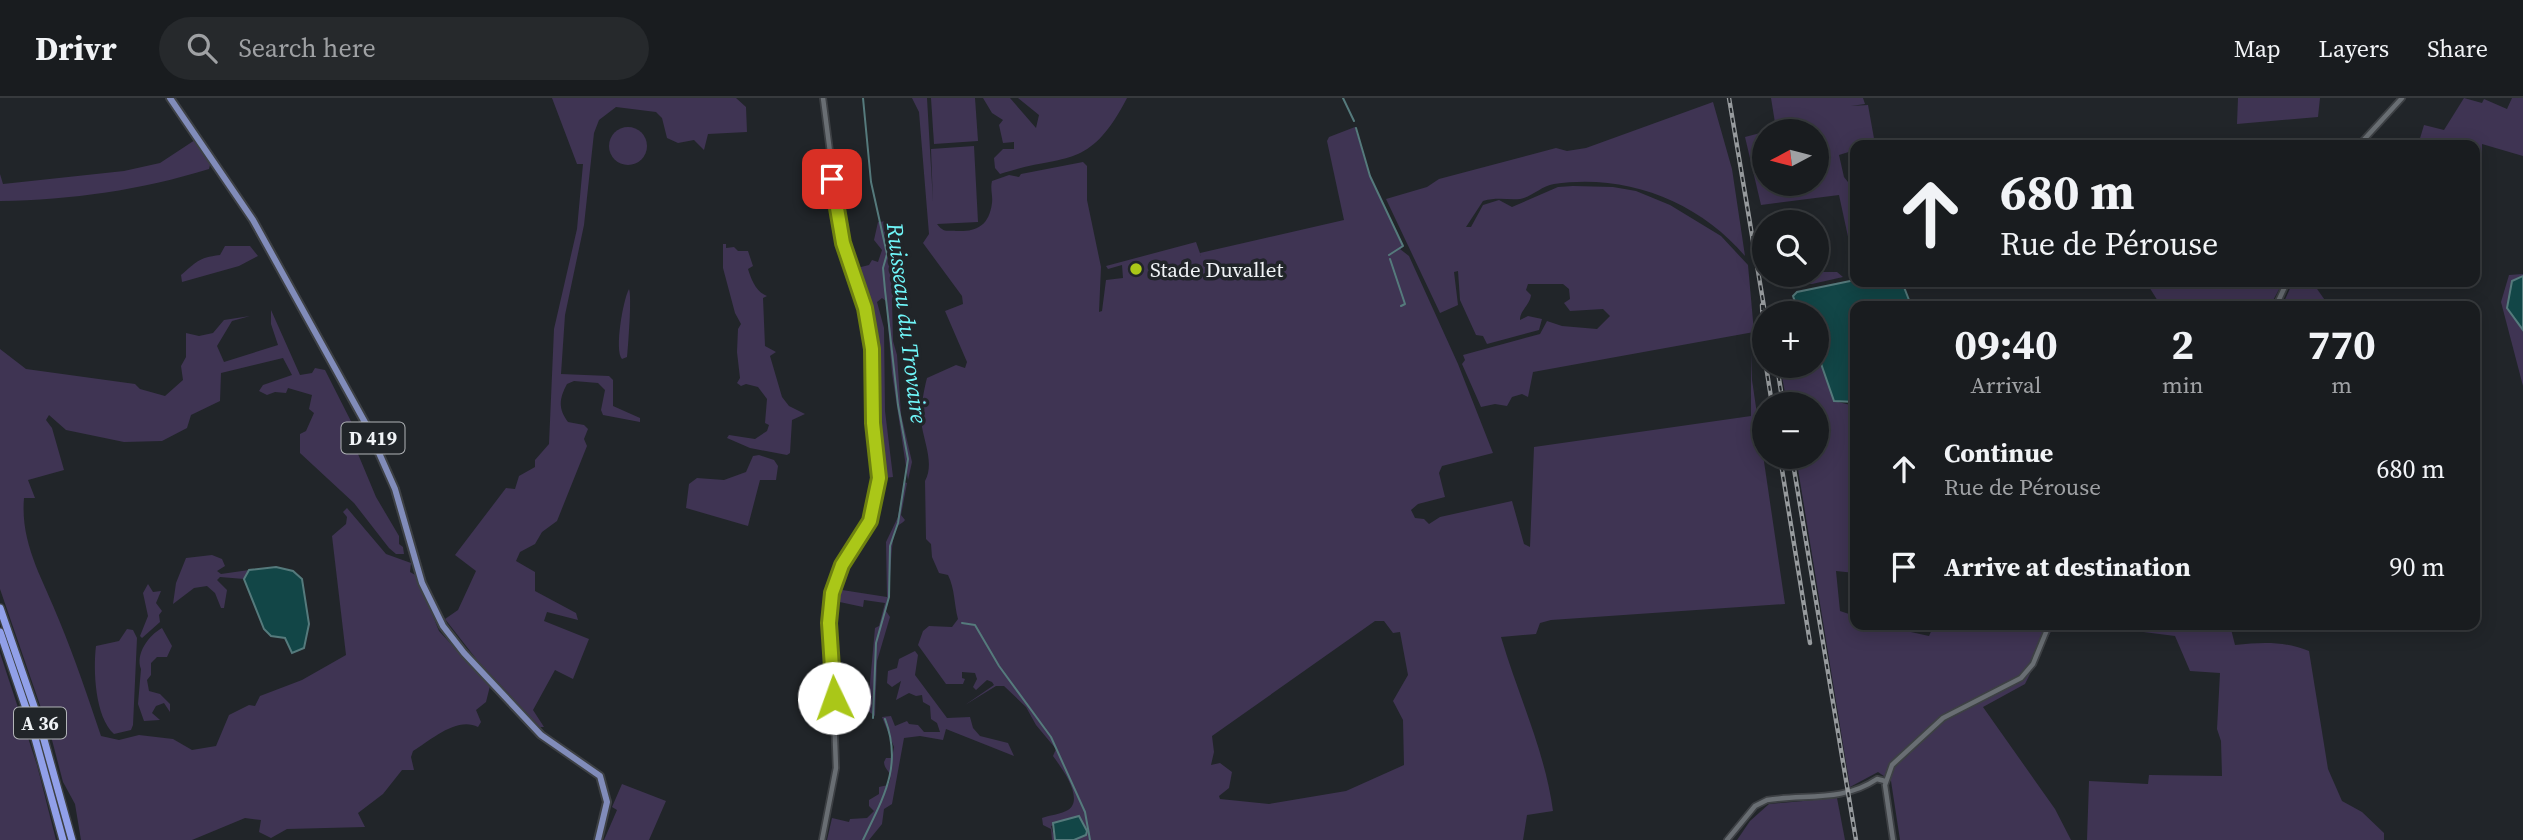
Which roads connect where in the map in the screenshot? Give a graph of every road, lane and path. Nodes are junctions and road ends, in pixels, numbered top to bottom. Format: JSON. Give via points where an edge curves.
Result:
{"nodes":[{"id":1,"x":170,"y":98,"type":"edge"},
{"id":2,"x":823,"y":98,"type":"edge"},
{"id":3,"x":2402,"y":98,"type":"edge"},
{"id":4,"x":2364,"y":140,"type":"edge"},
{"id":5,"x":0,"y":608,"type":"edge"},
{"id":6,"x":2047,"y":630,"type":"edge"},
{"id":7,"x":0,"y":632,"type":"edge"},
{"id":8,"x":1885,"y":781,"type":"junction"},
{"id":9,"x":63,"y":840,"type":"edge"},
{"id":10,"x":72,"y":840,"type":"edge"},
{"id":11,"x":598,"y":840,"type":"edge"},
{"id":12,"x":822,"y":840,"type":"edge"},
{"id":13,"x":1727,"y":840,"type":"edge"},
{"id":14,"x":1894,"y":840,"type":"edge"}],
"edges":[{"from":1,"to":11,"type":"main road","number":"D 419","via":[[253,220],[360,414],[395,489],[422,583],[443,626],[541,735],[600,776],[606,794]]},
{"from":2,"to":12,"type":"street","via":[[842,241],[865,308],[872,349],[879,478],[870,521],[842,565],[832,593],[829,623],[836,777]]},
{"from":3,"to":4,"type":"street"},
{"from":5,"to":10,"type":"highway","number":"A 36","via":[[38,718]]},
{"from":6,"to":8,"type":"street","via":[[2021,678],[1938,720],[1896,761]]},
{"from":7,"to":9,"type":"highway","number":"A 36"},
{"from":8,"to":13,"type":"street","via":[[1877,779],[1852,792],[1759,803]]},
{"from":8,"to":14,"type":"street"}]}
